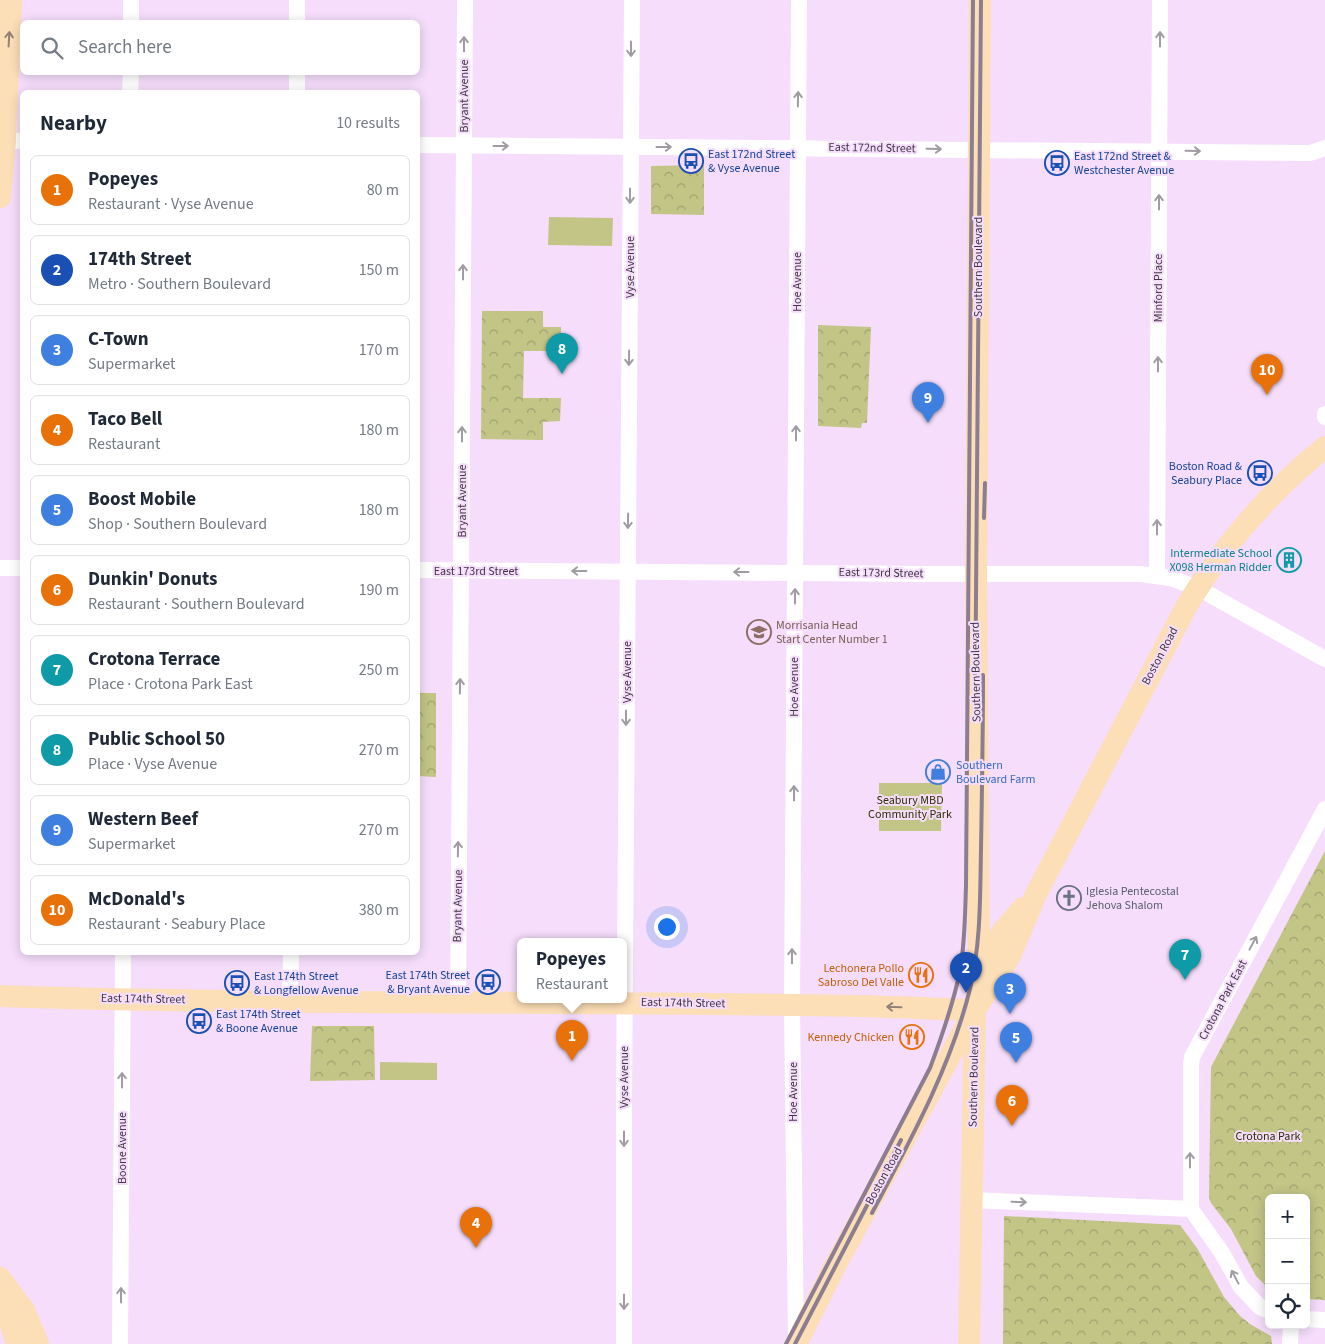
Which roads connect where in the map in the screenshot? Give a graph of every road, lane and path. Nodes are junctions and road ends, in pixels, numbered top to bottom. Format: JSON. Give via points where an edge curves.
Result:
{"nodes":[{"id":1,"x":11,"y":0,"type":"edge"},
{"id":2,"x":130,"y":0,"type":"edge"},
{"id":3,"x":297,"y":0,"type":"edge"},
{"id":4,"x":465,"y":0,"type":"edge"},
{"id":5,"x":632,"y":0,"type":"edge"},
{"id":6,"x":799,"y":0,"type":"edge"},
{"id":7,"x":980,"y":0,"type":"edge"},
{"id":8,"x":1160,"y":0,"type":"edge"},
{"id":9,"x":131,"y":20,"type":"edge"},
{"id":10,"x":297,"y":20,"type":"edge"},
{"id":11,"x":131,"y":75,"type":"edge"},
{"id":12,"x":297,"y":75,"type":"edge"},
{"id":13,"x":130,"y":90,"type":"edge"},
{"id":14,"x":297,"y":90,"type":"edge"},
{"id":15,"x":9,"y":141,"type":"edge"},
{"id":16,"x":420,"y":145,"type":"edge"},
{"id":17,"x":464,"y":146,"type":"junction"},
{"id":18,"x":630,"y":147,"type":"junction"},
{"id":19,"x":797,"y":147,"type":"junction"},
{"id":20,"x":1325,"y":148,"type":"edge"},
{"id":21,"x":978,"y":149,"type":"junction"},
{"id":22,"x":1159,"y":151,"type":"junction"},
{"id":23,"x":0,"y":197,"type":"edge"},
{"id":24,"x":1325,"y":447,"type":"edge"},
{"id":25,"x":0,"y":568,"type":"edge"},
{"id":26,"x":20,"y":568,"type":"edge"},
{"id":27,"x":420,"y":570,"type":"edge"},
{"id":28,"x":461,"y":570,"type":"junction"},
{"id":29,"x":628,"y":572,"type":"junction"},
{"id":30,"x":795,"y":573,"type":"junction"},
{"id":31,"x":976,"y":574,"type":"junction"},
{"id":32,"x":1157,"y":576,"type":"junction"},
{"id":33,"x":1198,"y":588,"type":"junction"},
{"id":34,"x":1325,"y":659,"type":"edge"},
{"id":35,"x":1325,"y":809,"type":"edge"},
{"id":36,"x":1036,"y":894,"type":"junction"},
{"id":37,"x":625,"y":938,"type":"edge"},
{"id":38,"x":123,"y":955,"type":"edge"},
{"id":39,"x":291,"y":955,"type":"edge"},
{"id":40,"x":979,"y":970,"type":"junction"},
{"id":41,"x":0,"y":996,"type":"edge"},
{"id":42,"x":123,"y":1000,"type":"junction"},
{"id":43,"x":290,"y":1002,"type":"junction"},
{"id":44,"x":458,"y":1002,"type":"junction"},
{"id":45,"x":517,"y":1002,"type":"edge"},
{"id":46,"x":625,"y":1003,"type":"joint"},
{"id":47,"x":792,"y":1004,"type":"junction"},
{"id":48,"x":975,"y":1010,"type":"junction"},
{"id":49,"x":956,"y":1044,"type":"junction"},
{"id":50,"x":973,"y":1098,"type":"junction"},
{"id":51,"x":971,"y":1200,"type":"junction"},
{"id":52,"x":1191,"y":1209,"type":"junction"},
{"id":53,"x":2,"y":1282,"type":"edge"},
{"id":54,"x":1265,"y":1309,"type":"edge"},
{"id":55,"x":1310,"y":1319,"type":"edge"},
{"id":56,"x":1325,"y":1320,"type":"edge"},
{"id":57,"x":1291,"y":1329,"type":"edge"},
{"id":58,"x":17,"y":1344,"type":"edge"},
{"id":59,"x":38,"y":1344,"type":"edge"},
{"id":60,"x":120,"y":1344,"type":"edge"},
{"id":61,"x":624,"y":1344,"type":"edge"},
{"id":62,"x":796,"y":1344,"type":"edge"},
{"id":63,"x":969,"y":1344,"type":"edge"},
{"id":64,"x":1290,"y":1344,"type":"edge"}],
"edges":[{"from":15,"to":1,"type":"main road","one_way":true},
{"from":2,"to":9,"type":"street"},
{"from":3,"to":10,"type":"street"},
{"from":17,"to":4,"type":"street","name":"Bryant Avenue","one_way":true},
{"from":5,"to":18,"type":"street","name":"Vyse Avenue","one_way":true},
{"from":19,"to":6,"type":"street","name":"Hoe Avenue","one_way":true},
{"from":7,"to":21,"type":"main road","name":"Southern Boulevard"},
{"from":22,"to":8,"type":"street","name":"Minford Place","one_way":true},
{"from":11,"to":13,"type":"street"},
{"from":12,"to":14,"type":"street"},
{"from":15,"to":23,"type":"main road"},
{"from":16,"to":17,"type":"street","name":"East 172nd Street"},
{"from":17,"to":18,"type":"street","name":"East 172nd Street","one_way":true},
{"from":28,"to":17,"type":"street","name":"Bryant Avenue","one_way":true},
{"from":18,"to":19,"type":"street","name":"East 172nd Street","one_way":true},
{"from":18,"to":29,"type":"street","name":"Vyse Avenue","one_way":true},
{"from":19,"to":21,"type":"street","name":"East 172nd Street","one_way":true},
{"from":30,"to":19,"type":"street","name":"Hoe Avenue","one_way":true},
{"from":22,"to":20,"type":"street","name":"East 172nd Street","one_way":true,"via":[[1310,153]]},
{"from":21,"to":22,"type":"street","name":"East 172nd Street"},
{"from":21,"to":31,"type":"main road","name":"Southern Boulevard"},
{"from":32,"to":22,"type":"street","name":"Minford Place","one_way":true},
{"from":24,"to":33,"type":"main road","name":"Boston Road","via":[[1289,478],[1240,530]]},
{"from":25,"to":26,"type":"street"},
{"from":27,"to":28,"type":"street","name":"East 173rd Street"},
{"from":29,"to":28,"type":"street","name":"East 173rd Street","one_way":true},
{"from":44,"to":28,"type":"street","name":"Bryant Avenue","one_way":true},
{"from":30,"to":29,"type":"street","name":"East 173rd Street","one_way":true},
{"from":29,"to":37,"type":"street","name":"Vyse Avenue","one_way":true},
{"from":30,"to":31,"type":"street","name":"East 173rd Street"},
{"from":47,"to":30,"type":"street","name":"Hoe Avenue","one_way":true},
{"from":31,"to":32,"type":"street","name":"East 173rd Street"},
{"from":31,"to":40,"type":"main road","name":"Southern Boulevard"},
{"from":32,"to":33,"type":"street","name":"East 173rd Street"},
{"from":33,"to":34,"type":"street","name":"East 173rd Street"},
{"from":33,"to":36,"type":"main road","name":"Boston Road"},
{"from":52,"to":35,"type":"street","name":"Crotona Park East","one_way":true,"via":[[1192,1057]]},
{"from":36,"to":40,"type":"main road","via":[[1002,932]]},
{"from":36,"to":48,"type":"main road","name":"Boston Road","via":[[1010,956]]},
{"from":38,"to":42,"type":"street","name":"Boone Avenue"},
{"from":39,"to":43,"type":"street"},
{"from":40,"to":48,"type":"main road","name":"Southern Boulevard"},
{"from":41,"to":42,"type":"main road","name":"East 174th Street"},
{"from":42,"to":43,"type":"main road","name":"East 174th Street"},
{"from":60,"to":42,"type":"street","name":"Boone Avenue","one_way":true},
{"from":43,"to":44,"type":"main road","name":"East 174th Street"},
{"from":44,"to":45,"type":"main road","name":"East 174th Street"},
{"from":46,"to":47,"type":"main road","name":"East 174th Street"},
{"from":46,"to":61,"type":"street","name":"Vyse Avenue","one_way":true},
{"from":48,"to":47,"type":"main road","name":"East 174th Street","one_way":true},
{"from":47,"to":62,"type":"street","name":"Hoe Avenue"},
{"from":48,"to":49,"type":"main road","name":"Boston Road"},
{"from":48,"to":50,"type":"main road","name":"Southern Boulevard"},
{"from":49,"to":50,"type":"main road","via":[[962,1082]]},
{"from":49,"to":62,"type":"main road","name":"Boston Road"},
{"from":50,"to":51,"type":"main road","name":"Southern Boulevard"},
{"from":51,"to":52,"type":"street","one_way":true},
{"from":51,"to":63,"type":"main road","name":"Southern Boulevard"},
{"from":54,"to":52,"type":"street","one_way":true,"via":[[1241,1287]]},
{"from":53,"to":58,"type":"main road"},
{"from":53,"to":59,"type":"main road","via":[[24,1310]]},
{"from":55,"to":56,"type":"street"},
{"from":57,"to":64,"type":"street"}]}
